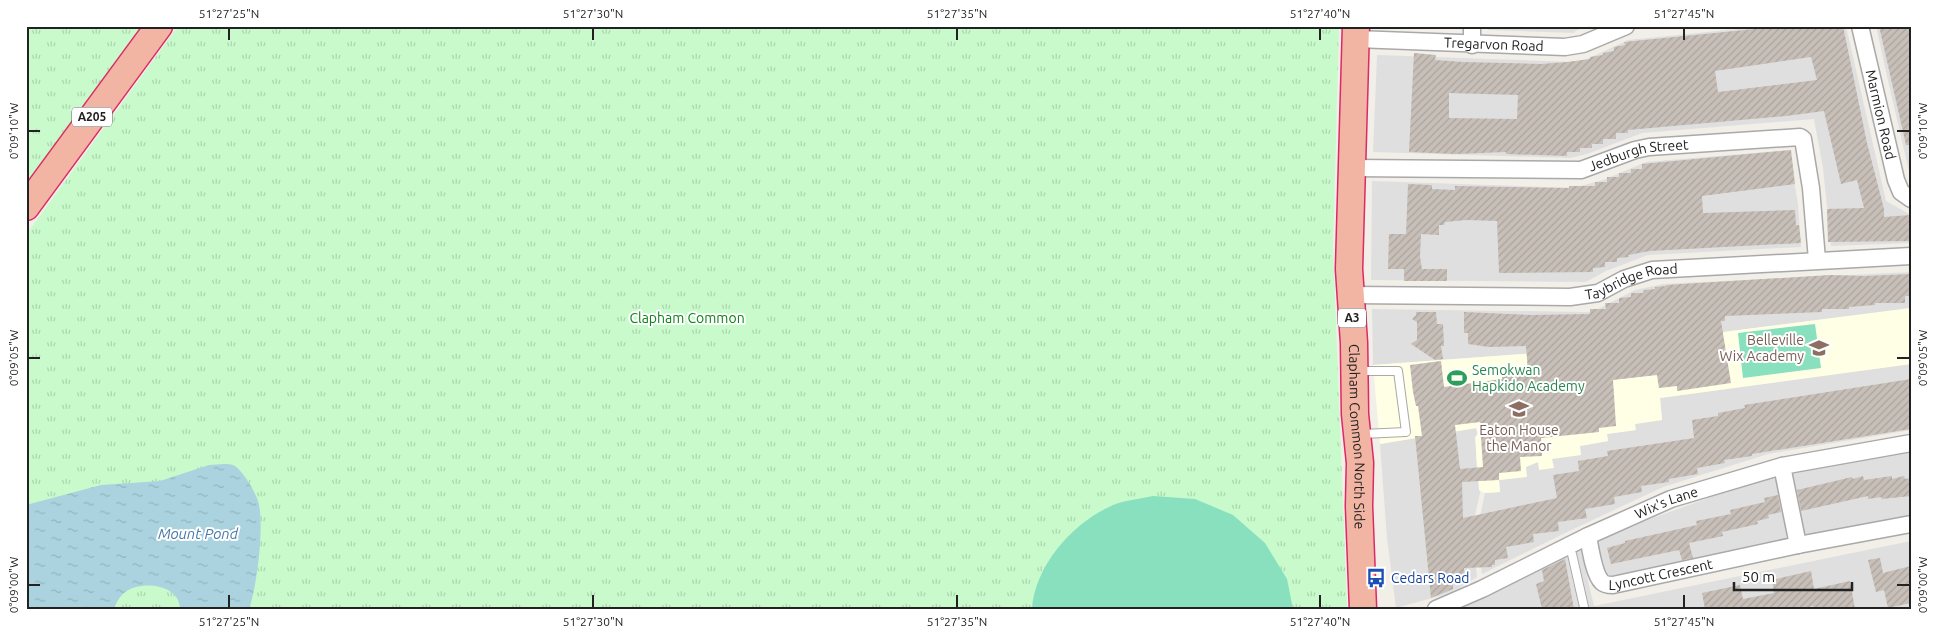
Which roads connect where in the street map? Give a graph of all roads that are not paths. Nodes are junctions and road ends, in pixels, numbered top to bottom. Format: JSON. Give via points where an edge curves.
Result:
{"nodes":[{"id":1,"x":159,"y":26,"type":"edge"},
{"id":2,"x":1472,"y":26,"type":"edge"},
{"id":3,"x":1626,"y":26,"type":"edge"},
{"id":4,"x":1860,"y":26,"type":"edge"},
{"id":5,"x":1356,"y":33,"type":"edge"},
{"id":6,"x":1472,"y":44,"type":"junction"},
{"id":7,"x":1352,"y":168,"type":"junction"},
{"id":8,"x":1911,"y":199,"type":"edge"},
{"id":9,"x":26,"y":207,"type":"edge"},
{"id":10,"x":1911,"y":256,"type":"edge"},
{"id":11,"x":1817,"y":260,"type":"junction"},
{"id":12,"x":1350,"y":295,"type":"junction"},
{"id":13,"x":1354,"y":371,"type":"junction"},
{"id":14,"x":1357,"y":435,"type":"junction"},
{"id":15,"x":1911,"y":443,"type":"edge"},
{"id":16,"x":1782,"y":466,"type":"junction"},
{"id":17,"x":1911,"y":524,"type":"edge"},
{"id":18,"x":1588,"y":536,"type":"junction"},
{"id":19,"x":1798,"y":545,"type":"junction"},
{"id":20,"x":1568,"y":546,"type":"junction"},
{"id":21,"x":1584,"y":606,"type":"dead end"},
{"id":22,"x":1364,"y":609,"type":"edge"},
{"id":23,"x":1436,"y":609,"type":"edge"}],
"edges":[{"from":1,"to":9,"type":"highway","number":"A205"},
{"from":2,"to":6,"type":"street"},
{"from":3,"to":6,"type":"street","name":"Tregarvon Road","via":[[1574,46]]},
{"from":4,"to":8,"type":"street","name":"Marmion Road","via":[[1896,180],[1902,192]]},
{"from":5,"to":6,"type":"street","name":"Tregarvon Road"},
{"from":5,"to":7,"type":"highway","name":"Clapham Common North Side","number":"A3"},
{"from":7,"to":11,"type":"street","name":"Jedburgh Street","via":[[1581,170],[1649,147],[1800,137],[1803,139],[1811,188]]},
{"from":7,"to":12,"type":"highway","name":"Clapham Common North Side","number":"A3"},
{"from":10,"to":11,"type":"street","name":"Taybridge Road"},
{"from":11,"to":12,"type":"street","name":"Taybridge Road","via":[[1652,270],[1624,279],[1598,293],[1570,297]]},
{"from":12,"to":13,"type":"highway","name":"Clapham Common North Side","number":"A3"},
{"from":13,"to":14,"type":"highway","name":"Clapham Common North Side","number":"A3"},
{"from":13,"to":14,"type":"lane","via":[[1398,371],[1406,432]]},
{"from":14,"to":22,"type":"highway","name":"Clapham Common North Side","number":"A3"},
{"from":15,"to":16,"type":"street","name":"Wix's Lane"},
{"from":16,"to":18,"type":"street","name":"Wix's Lane","via":[[1671,499]]},
{"from":16,"to":19,"type":"street"},
{"from":17,"to":19,"type":"street","name":"Lyncott Crescent"},
{"from":18,"to":19,"type":"street","name":"Lyncott Crescent","via":[[1598,577],[1606,585]]},
{"from":18,"to":20,"type":"street","name":"Wix's Lane"},
{"from":20,"to":21,"type":"lane"},
{"from":20,"to":23,"type":"street","name":"Wix's Lane"}]}
